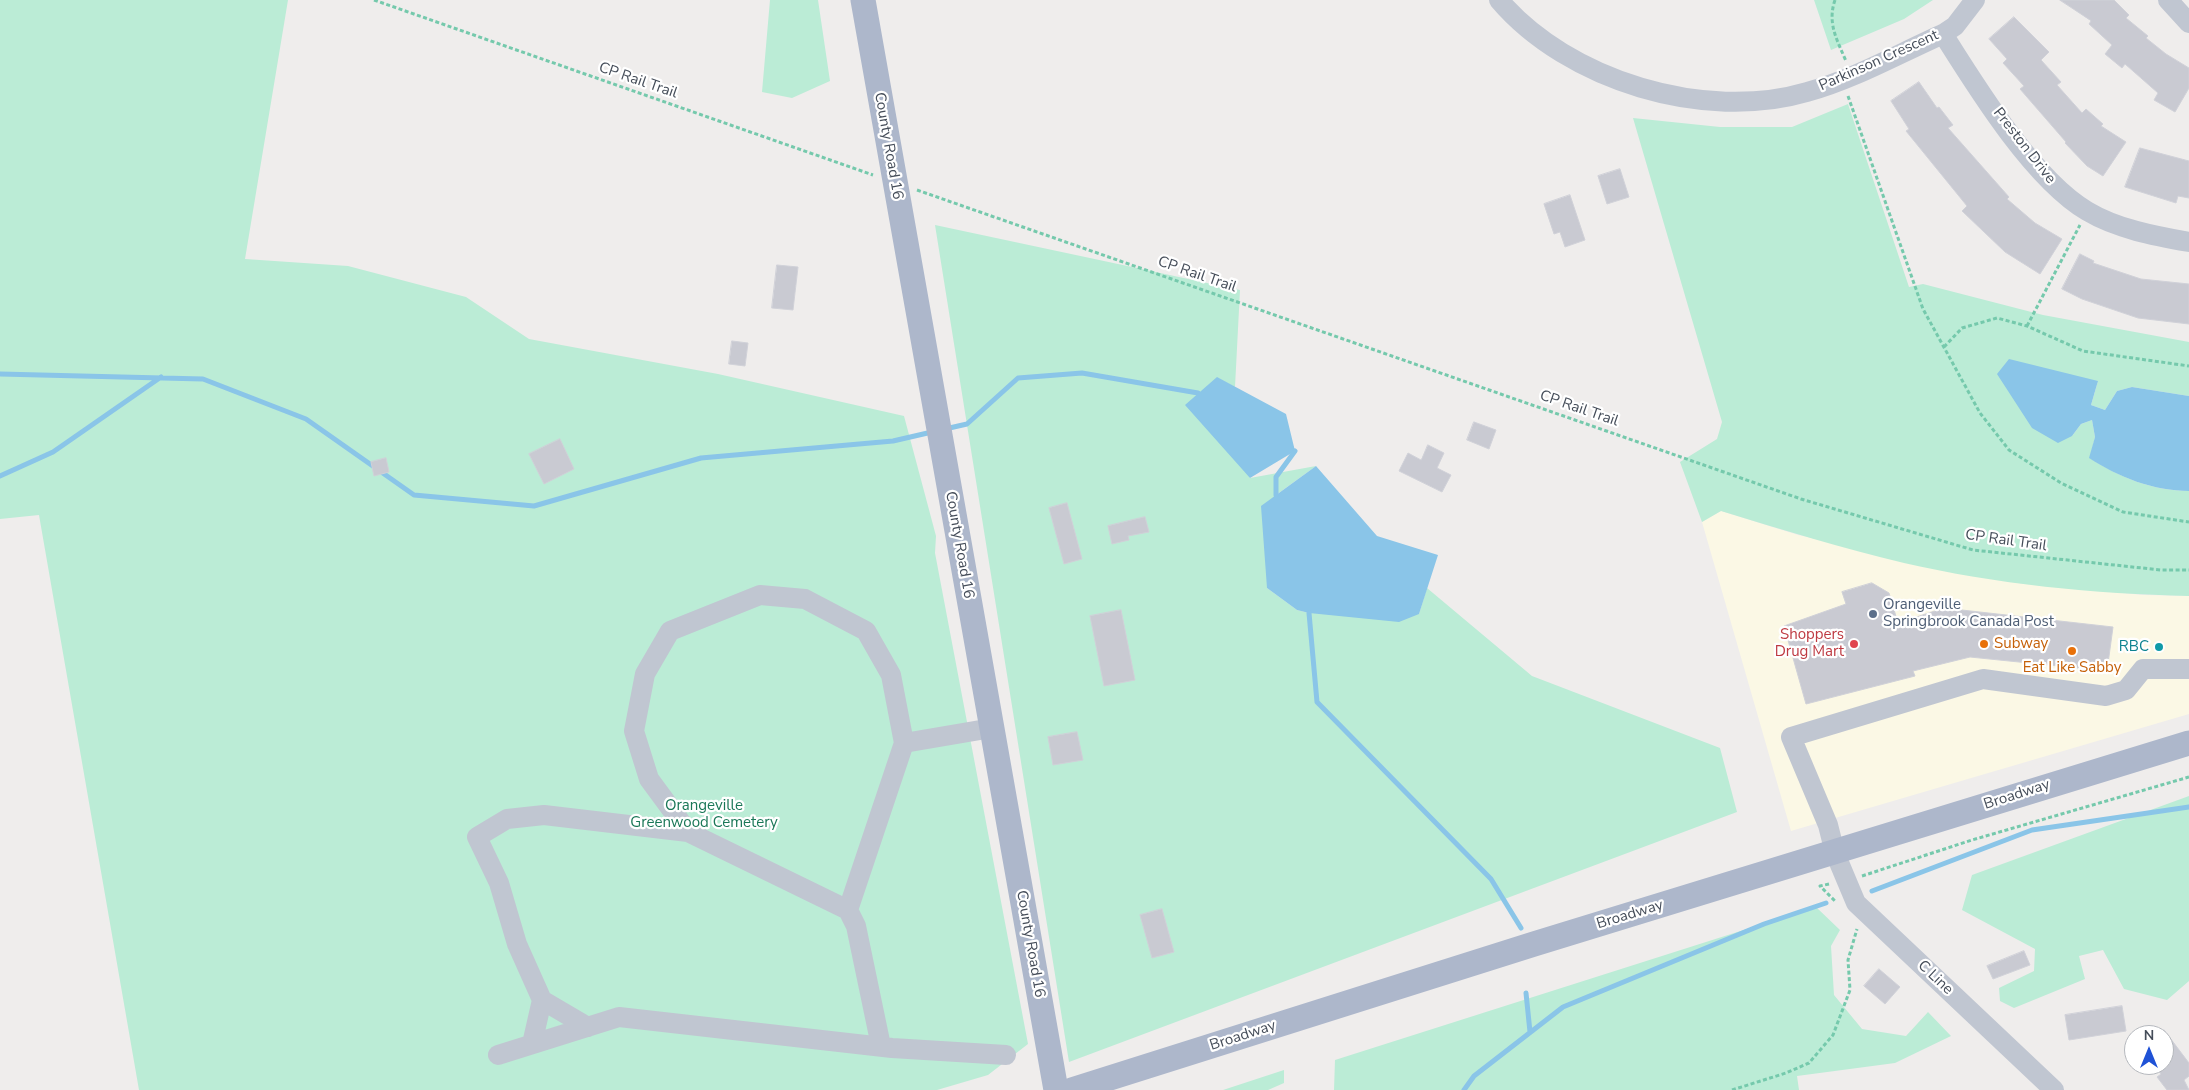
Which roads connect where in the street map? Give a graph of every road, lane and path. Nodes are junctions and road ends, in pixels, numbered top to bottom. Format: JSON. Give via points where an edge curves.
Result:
{"nodes":[{"id":1,"x":374,"y":0,"type":"edge"},
{"id":2,"x":863,"y":0,"type":"edge"},
{"id":3,"x":1498,"y":0,"type":"edge"},
{"id":4,"x":1835,"y":0,"type":"edge"},
{"id":5,"x":1975,"y":0,"type":"edge"},
{"id":6,"x":2168,"y":0,"type":"edge"},
{"id":7,"x":2189,"y":24,"type":"edge"},
{"id":8,"x":1943,"y":34,"type":"junction"},
{"id":9,"x":1847,"y":77,"type":"junction"},
{"id":10,"x":894,"y":183,"type":"junction"},
{"id":11,"x":2087,"y":211,"type":"junction"},
{"id":12,"x":2189,"y":242,"type":"edge"},
{"id":13,"x":2027,"y":326,"type":"junction"},
{"id":14,"x":1944,"y":347,"type":"junction"},
{"id":15,"x":2189,"y":366,"type":"edge"},
{"id":16,"x":2189,"y":522,"type":"edge"},
{"id":17,"x":2189,"y":570,"type":"edge"},
{"id":18,"x":2189,"y":669,"type":"edge"},
{"id":19,"x":992,"y":728,"type":"junction"},
{"id":20,"x":2189,"y":743,"type":"edge"},
{"id":21,"x":904,"y":744,"type":"junction"},
{"id":22,"x":2189,"y":777,"type":"edge"},
{"id":23,"x":688,"y":832,"type":"junction"},
{"id":24,"x":1835,"y":853,"type":"junction"},
{"id":25,"x":1848,"y":881,"type":"junction"},
{"id":26,"x":848,"y":910,"type":"junction"},
{"id":27,"x":1855,"y":933,"type":"dead end"},
{"id":28,"x":542,"y":1000,"type":"junction"},
{"id":29,"x":588,"y":1026,"type":"junction"},
{"id":30,"x":532,"y":1044,"type":"junction"},
{"id":31,"x":881,"y":1046,"type":"junction"},
{"id":32,"x":498,"y":1055,"type":"dead end"},
{"id":33,"x":1006,"y":1055,"type":"dead end"},
{"id":34,"x":1056,"y":1090,"type":"edge"},
{"id":35,"x":1072,"y":1090,"type":"edge"},
{"id":36,"x":1732,"y":1090,"type":"edge"},
{"id":37,"x":2054,"y":1090,"type":"edge"}],
"edges":[{"from":1,"to":10,"type":"path","name":"CP Rail Trail"},
{"from":2,"to":10,"type":"main road","name":"County Road 16"},
{"from":3,"to":9,"type":"street","name":"Parkinson Crescent","via":[[1509,13],[1585,66],[1673,97],[1725,103],[1770,99],[1807,92]]},
{"from":4,"to":9,"type":"path","via":[[1832,26]]},
{"from":5,"to":8,"type":"street","name":"Parkinson Crescent","via":[[1955,26]]},
{"from":6,"to":7,"type":"street"},
{"from":8,"to":9,"type":"street","name":"Parkinson Crescent"},
{"from":8,"to":11,"type":"street","name":"Preston Drive","via":[[2004,124],[2047,180]]},
{"from":9,"to":14,"type":"path","via":[[1924,309]]},
{"from":10,"to":17,"type":"path","name":"CP Rail Trail","via":[[1801,499],[1973,550],[2161,570]]},
{"from":10,"to":19,"type":"main road","name":"County Road 16"},
{"from":11,"to":12,"type":"street","name":"Preston Drive","via":[[2143,234]]},
{"from":11,"to":13,"type":"path"},
{"from":13,"to":14,"type":"path","via":[[1997,318],[1962,328]]},
{"from":13,"to":15,"type":"path","via":[[2083,351]]},
{"from":14,"to":16,"type":"path","via":[[1980,413],[2009,450],[2061,483],[2123,512]]},
{"from":18,"to":24,"type":"street","name":"C Line","via":[[2143,669],[2126,690],[2106,696],[1983,679],[1791,737],[1828,825]]},
{"from":19,"to":21,"type":"street"},
{"from":19,"to":34,"type":"main road","name":"County Road 16"},
{"from":20,"to":24,"type":"main road","name":"Broadway"},
{"from":21,"to":23,"type":"street","via":[[891,675],[866,631],[805,599],[760,595],[670,631],[645,674],[634,731],[649,779]]},
{"from":21,"to":26,"type":"street"},
{"from":22,"to":25,"type":"path","via":[[1972,840]]},
{"from":23,"to":26,"type":"street"},
{"from":23,"to":28,"type":"street","via":[[544,815],[508,819],[477,837],[499,883],[517,944]]},
{"from":24,"to":25,"type":"street","name":"C Line"},
{"from":24,"to":35,"type":"main road","name":"Broadway"},
{"from":25,"to":37,"type":"street","name":"C Line","via":[[1856,903]]},
{"from":26,"to":31,"type":"street","via":[[856,926]]},
{"from":27,"to":36,"type":"path","via":[[1848,960],[1850,990],[1834,1035],[1809,1063]]},
{"from":28,"to":29,"type":"street"},
{"from":28,"to":30,"type":"street"},
{"from":29,"to":30,"type":"street"},
{"from":29,"to":31,"type":"street","via":[[619,1017]]},
{"from":30,"to":32,"type":"street"},
{"from":31,"to":33,"type":"street"}]}
